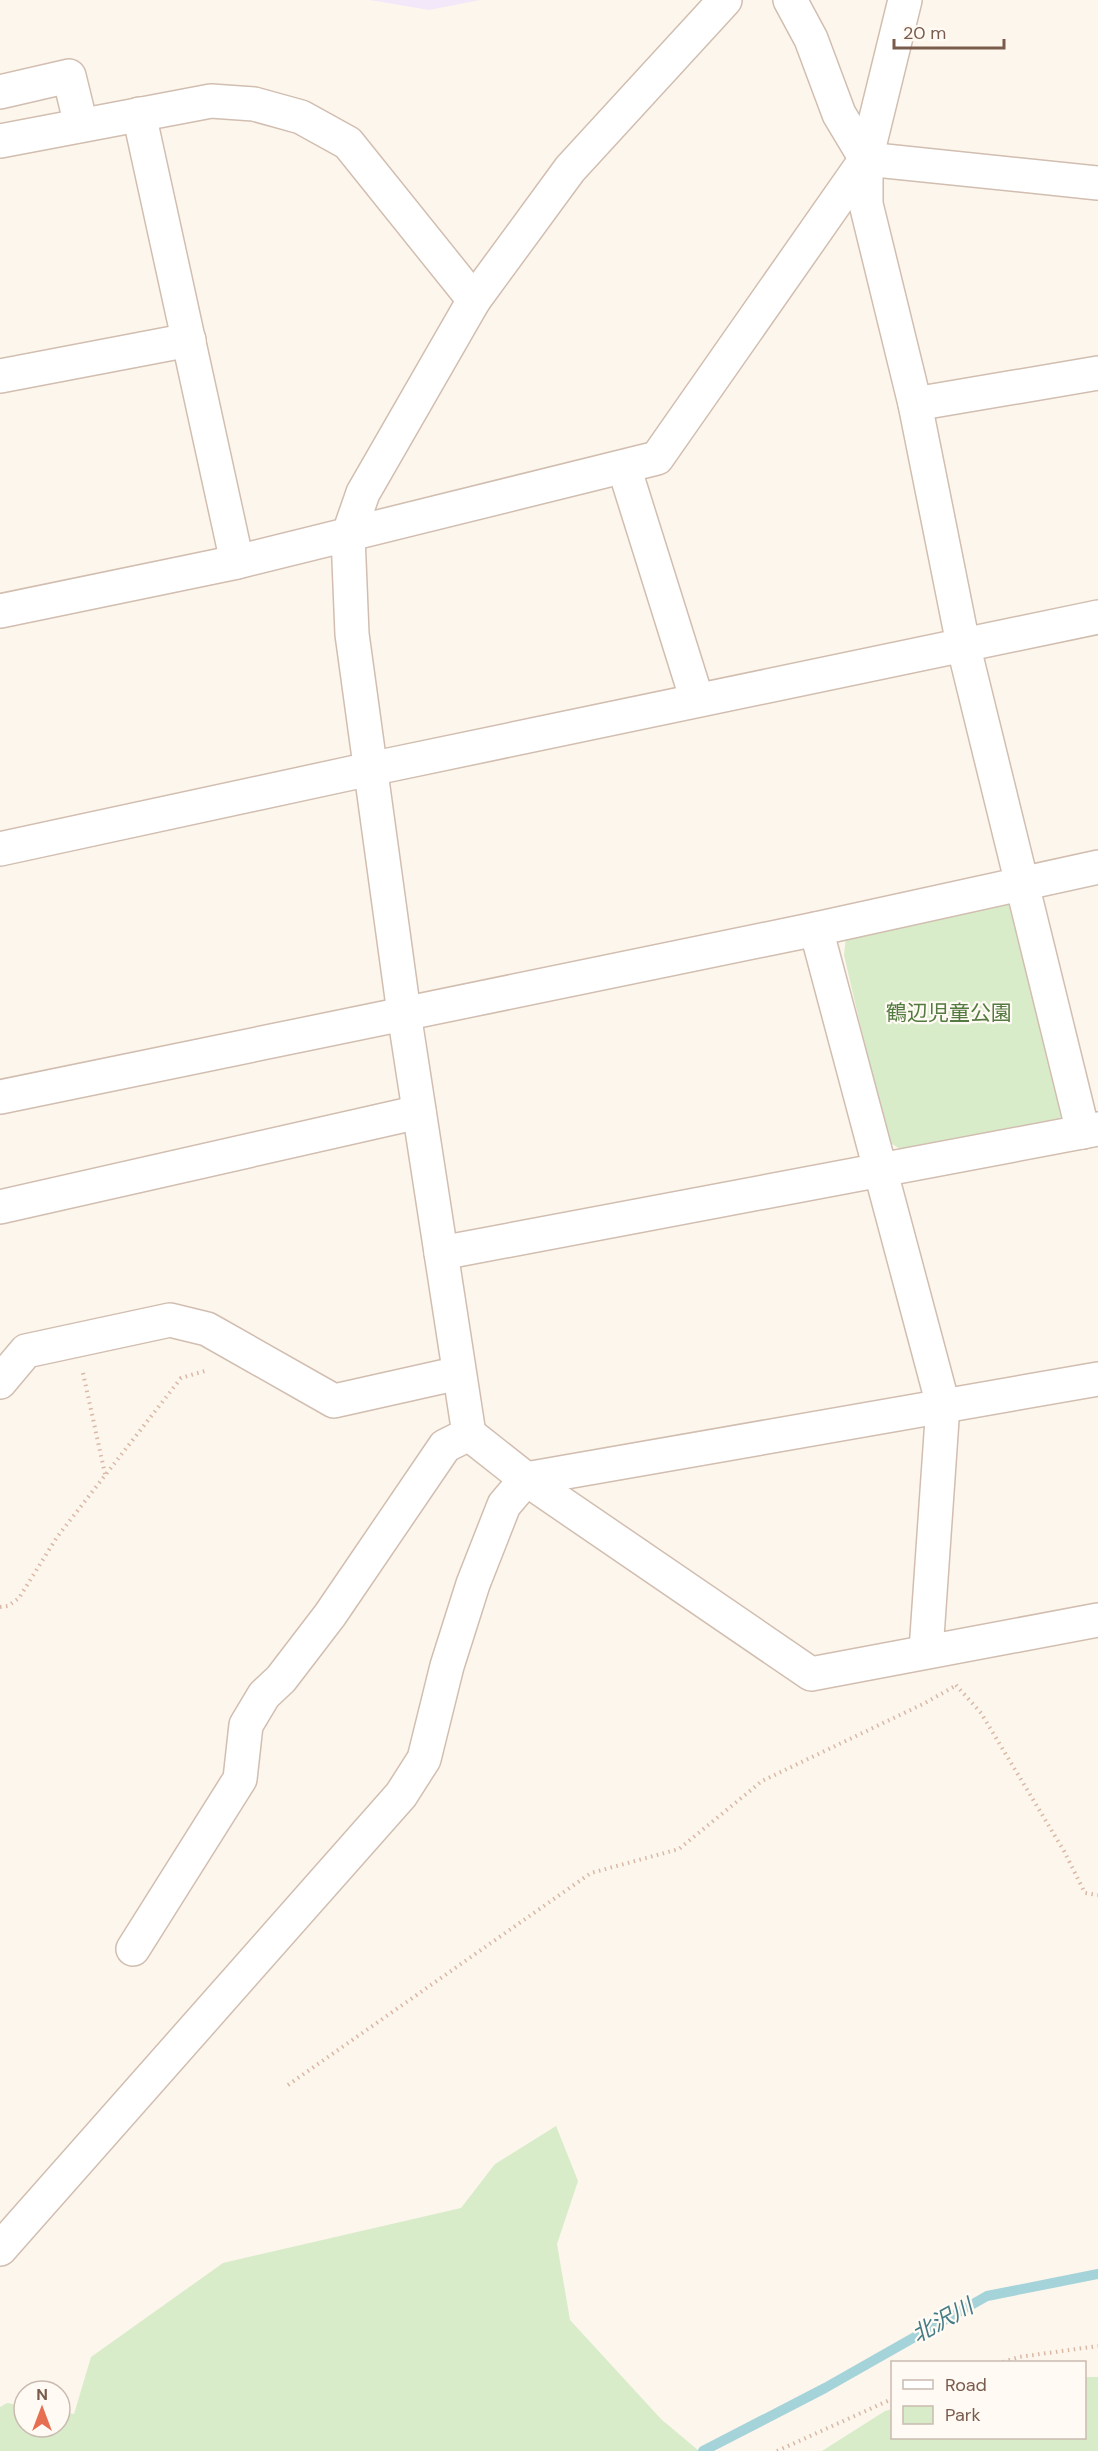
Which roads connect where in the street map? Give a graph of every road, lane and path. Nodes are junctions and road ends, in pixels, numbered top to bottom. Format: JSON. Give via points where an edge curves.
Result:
{"nodes":[{"id":1,"x":725,"y":0,"type":"edge"},
{"id":2,"x":790,"y":0,"type":"edge"},
{"id":3,"x":905,"y":0,"type":"edge"},
{"id":4,"x":0,"y":92,"type":"edge"},
{"id":5,"x":140,"y":114,"type":"junction"},
{"id":6,"x":81,"y":125,"type":"junction"},
{"id":7,"x":0,"y":141,"type":"edge"},
{"id":8,"x":866,"y":159,"type":"junction"},
{"id":9,"x":1098,"y":183,"type":"edge"},
{"id":10,"x":474,"y":300,"type":"junction"},
{"id":11,"x":189,"y":340,"type":"junction"},
{"id":12,"x":1098,"y":373,"type":"edge"},
{"id":13,"x":0,"y":376,"type":"edge"},
{"id":14,"x":915,"y":404,"type":"junction"},
{"id":15,"x":624,"y":467,"type":"junction"},
{"id":16,"x":348,"y":536,"type":"junction"},
{"id":17,"x":237,"y":562,"type":"junction"},
{"id":18,"x":0,"y":611,"type":"edge"},
{"id":19,"x":1098,"y":616,"type":"edge"},
{"id":20,"x":963,"y":644,"type":"junction"},
{"id":21,"x":697,"y":700,"type":"junction"},
{"id":22,"x":370,"y":769,"type":"junction"},
{"id":23,"x":0,"y":849,"type":"edge"},
{"id":24,"x":1098,"y":867,"type":"edge"},
{"id":25,"x":1024,"y":884,"type":"junction"},
{"id":26,"x":816,"y":929,"type":"junction"},
{"id":27,"x":404,"y":1013,"type":"junction"},
{"id":28,"x":0,"y":1097,"type":"edge"},
{"id":29,"x":419,"y":1112,"type":"junction"},
{"id":30,"x":1091,"y":1130,"type":"edge"},
{"id":31,"x":880,"y":1170,"type":"junction"},
{"id":32,"x":0,"y":1207,"type":"edge"},
{"id":33,"x":441,"y":1253,"type":"junction"},
{"id":34,"x":76,"y":1340,"type":"junction"},
{"id":35,"x":243,"y":1350,"type":"junction"},
{"id":36,"x":459,"y":1373,"type":"junction"},
{"id":37,"x":1098,"y":1380,"type":"edge"},
{"id":38,"x":0,"y":1382,"type":"edge"},
{"id":39,"x":944,"y":1405,"type":"junction"},
{"id":40,"x":469,"y":1434,"type":"junction"},
{"id":41,"x":105,"y":1475,"type":"junction"},
{"id":42,"x":526,"y":1479,"type":"junction"},
{"id":43,"x":0,"y":1607,"type":"edge"},
{"id":44,"x":1098,"y":1620,"type":"edge"},
{"id":45,"x":926,"y":1650,"type":"junction"},
{"id":46,"x":957,"y":1685,"type":"junction"},
{"id":47,"x":1098,"y":1895,"type":"edge"},
{"id":48,"x":133,"y":1948,"type":"dead end"},
{"id":49,"x":288,"y":2085,"type":"dead end"},
{"id":50,"x":0,"y":2249,"type":"edge"},
{"id":51,"x":1098,"y":2346,"type":"edge"},
{"id":52,"x":1006,"y":2361,"type":"edge"},
{"id":53,"x":891,"y":2399,"type":"edge"},
{"id":54,"x":777,"y":2451,"type":"edge"}],
"edges":[{"from":1,"to":10,"type":"street","via":[[570,169]]},
{"from":2,"to":8,"type":"street","via":[[812,39],[839,114]]},
{"from":3,"to":8,"type":"street"},
{"from":4,"to":6,"type":"street","via":[[69,76]]},
{"from":5,"to":6,"type":"street"},
{"from":5,"to":10,"type":"street","via":[[211,101],[254,104],[302,117],[348,143]]},
{"from":5,"to":11,"type":"street"},
{"from":6,"to":7,"type":"street"},
{"from":8,"to":9,"type":"street"},
{"from":8,"to":14,"type":"street","via":[[866,204]]},
{"from":8,"to":15,"type":"street","via":[[657,458]]},
{"from":10,"to":16,"type":"street","via":[[363,493]]},
{"from":11,"to":13,"type":"street"},
{"from":11,"to":17,"type":"street"},
{"from":12,"to":14,"type":"street"},
{"from":14,"to":20,"type":"street"},
{"from":15,"to":16,"type":"street"},
{"from":15,"to":21,"type":"street"},
{"from":16,"to":17,"type":"street"},
{"from":16,"to":22,"type":"street","via":[[352,634]]},
{"from":17,"to":18,"type":"street"},
{"from":19,"to":20,"type":"street"},
{"from":20,"to":21,"type":"street"},
{"from":20,"to":25,"type":"street"},
{"from":21,"to":22,"type":"street"},
{"from":22,"to":23,"type":"street"},
{"from":22,"to":27,"type":"street"},
{"from":24,"to":25,"type":"street"},
{"from":25,"to":26,"type":"street"},
{"from":25,"to":30,"type":"street"},
{"from":26,"to":27,"type":"street"},
{"from":26,"to":31,"type":"street"},
{"from":27,"to":28,"type":"street"},
{"from":27,"to":29,"type":"street"},
{"from":29,"to":32,"type":"street"},
{"from":29,"to":33,"type":"street"},
{"from":30,"to":31,"type":"street"},
{"from":31,"to":33,"type":"street"},
{"from":31,"to":39,"type":"street"},
{"from":33,"to":36,"type":"street"},
{"from":34,"to":35,"type":"street","via":[[170,1320],[207,1329]]},
{"from":34,"to":38,"type":"street","via":[[26,1351]]},
{"from":34,"to":41,"type":"path"},
{"from":35,"to":36,"type":"street","via":[[334,1401]]},
{"from":35,"to":41,"type":"path","via":[[234,1362],[181,1378]]},
{"from":36,"to":40,"type":"street"},
{"from":37,"to":39,"type":"street"},
{"from":39,"to":42,"type":"street"},
{"from":39,"to":45,"type":"street"},
{"from":40,"to":42,"type":"street"},
{"from":40,"to":48,"type":"street","via":[[445,1446],[330,1615],[264,1695],[246,1725],[240,1779]]},
{"from":41,"to":43,"type":"path","via":[[57,1537],[19,1598]]},
{"from":42,"to":45,"type":"street","via":[[812,1674]]},
{"from":42,"to":50,"type":"street","via":[[504,1505],[484,1554],[447,1666],[424,1759],[401,1795]]},
{"from":44,"to":45,"type":"street"},
{"from":45,"to":46,"type":"path"},
{"from":46,"to":47,"type":"path","via":[[981,1713],[1085,1893]]},
{"from":46,"to":49,"type":"path","via":[[762,1781],[679,1849],[591,1872]]},
{"from":51,"to":52,"type":"path"},
{"from":53,"to":54,"type":"path"}]}
